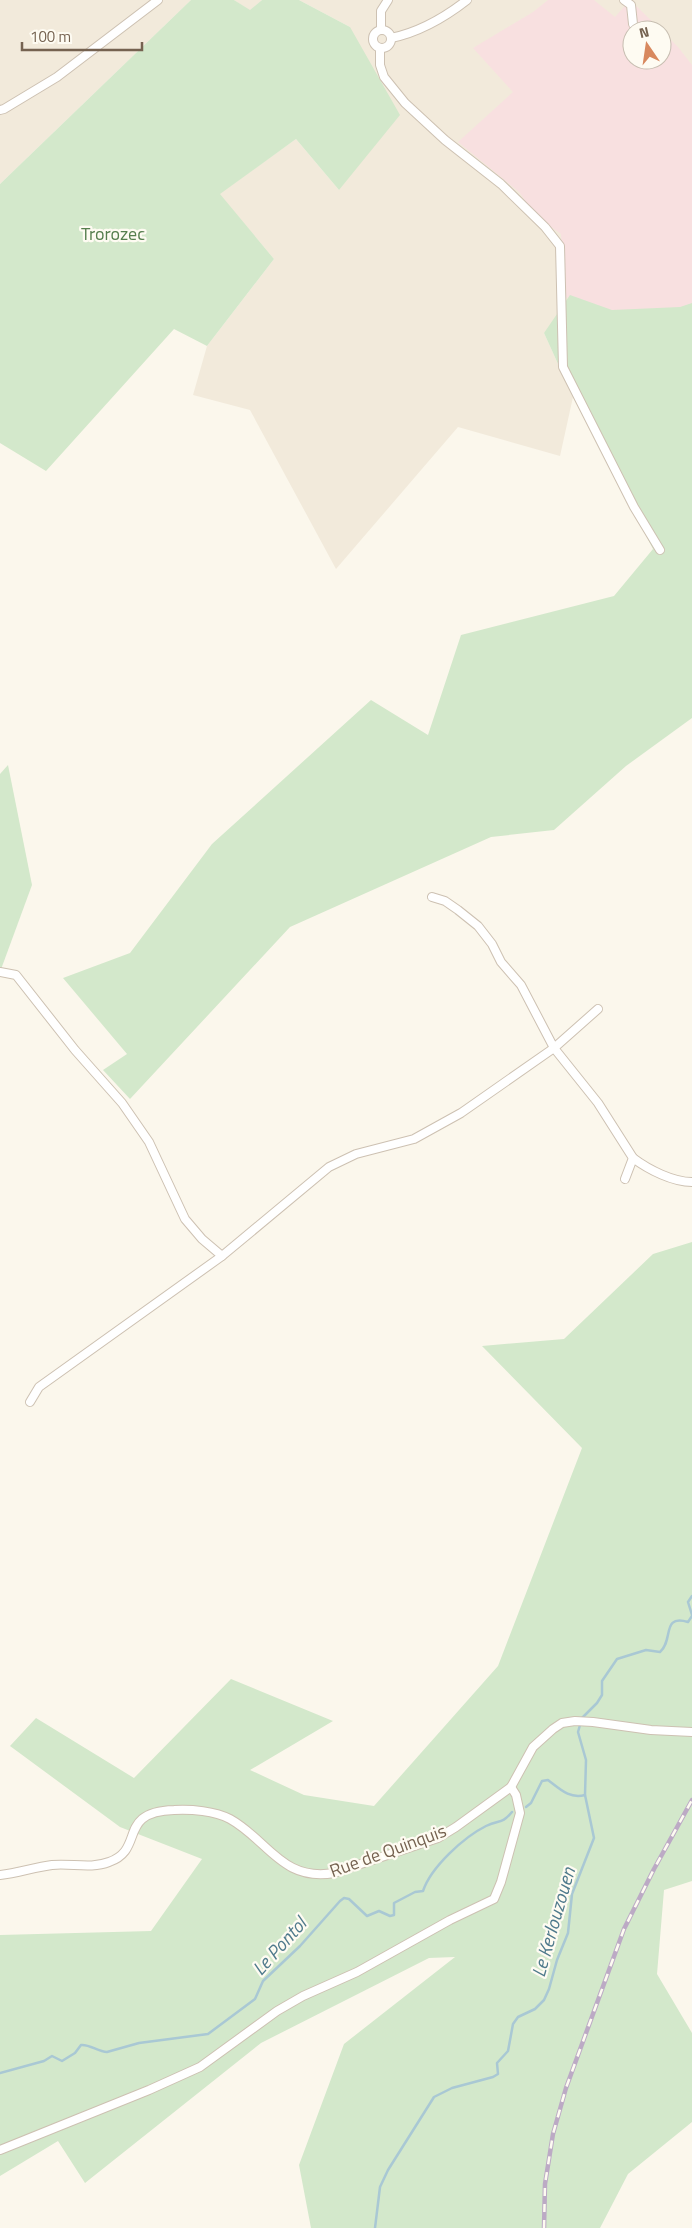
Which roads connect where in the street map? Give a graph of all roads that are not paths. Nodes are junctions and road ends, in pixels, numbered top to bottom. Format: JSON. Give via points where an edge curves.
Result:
{"nodes":[{"id":1,"x":158,"y":0,"type":"edge"},
{"id":2,"x":388,"y":0,"type":"edge"},
{"id":3,"x":467,"y":0,"type":"edge"},
{"id":4,"x":624,"y":0,"type":"edge"},
{"id":5,"x":633,"y":20,"type":"edge"},
{"id":6,"x":380,"y":30,"type":"junction"},
{"id":7,"x":391,"y":38,"type":"junction"},
{"id":8,"x":380,"y":48,"type":"junction"},
{"id":9,"x":0,"y":110,"type":"edge"},
{"id":10,"x":660,"y":550,"type":"dead end"},
{"id":11,"x":432,"y":897,"type":"dead end"},
{"id":12,"x":0,"y":972,"type":"edge"},
{"id":13,"x":598,"y":1009,"type":"dead end"},
{"id":14,"x":554,"y":1048,"type":"junction"},
{"id":15,"x":634,"y":1158,"type":"junction"},
{"id":16,"x":625,"y":1179,"type":"dead end"},
{"id":17,"x":692,"y":1182,"type":"edge"},
{"id":18,"x":222,"y":1256,"type":"junction"},
{"id":19,"x":30,"y":1402,"type":"dead end"},
{"id":20,"x":692,"y":1732,"type":"edge"},
{"id":21,"x":511,"y":1787,"type":"junction"},
{"id":22,"x":0,"y":1875,"type":"edge"},
{"id":23,"x":0,"y":2150,"type":"edge"}],
"edges":[{"from":1,"to":9,"type":"street","via":[[57,77]]},
{"from":2,"to":6,"type":"street","via":[[381,11]]},
{"from":3,"to":7,"type":"street","via":[[424,28]]},
{"from":4,"to":5,"type":"street","via":[[631,5]]},
{"from":6,"to":7,"type":"street","via":[[388,32]]},
{"from":6,"to":8,"type":"street","via":[[372,38]]},
{"from":7,"to":8,"type":"street","via":[[387,46]]},
{"from":8,"to":10,"type":"street","via":[[384,76],[405,103],[501,184],[560,246],[563,367],[634,507]]},
{"from":11,"to":14,"type":"street","via":[[445,902],[478,926],[521,985]]},
{"from":12,"to":18,"type":"street","via":[[16,975],[122,1103],[149,1142],[185,1219]]},
{"from":13,"to":14,"type":"street"},
{"from":14,"to":15,"type":"street","via":[[598,1103]]},
{"from":14,"to":18,"type":"street","via":[[461,1113],[414,1139],[356,1154],[329,1167]]},
{"from":15,"to":16,"type":"street"},
{"from":15,"to":17,"type":"street","via":[[653,1170]]},
{"from":18,"to":19,"type":"street","via":[[39,1387]]},
{"from":20,"to":21,"type":"street","via":[[592,1722],[562,1723],[533,1747]]},
{"from":21,"to":22,"type":"street","name":"Rue de Quinquis","via":[[438,1838],[324,1875],[306,1873],[286,1865],[230,1819],[201,1811],[175,1810],[143,1816],[119,1858],[110,1862],[54,1865]]},
{"from":21,"to":23,"type":"street","via":[[520,1813],[494,1899],[357,1972],[303,1996],[200,2067]]}]}
